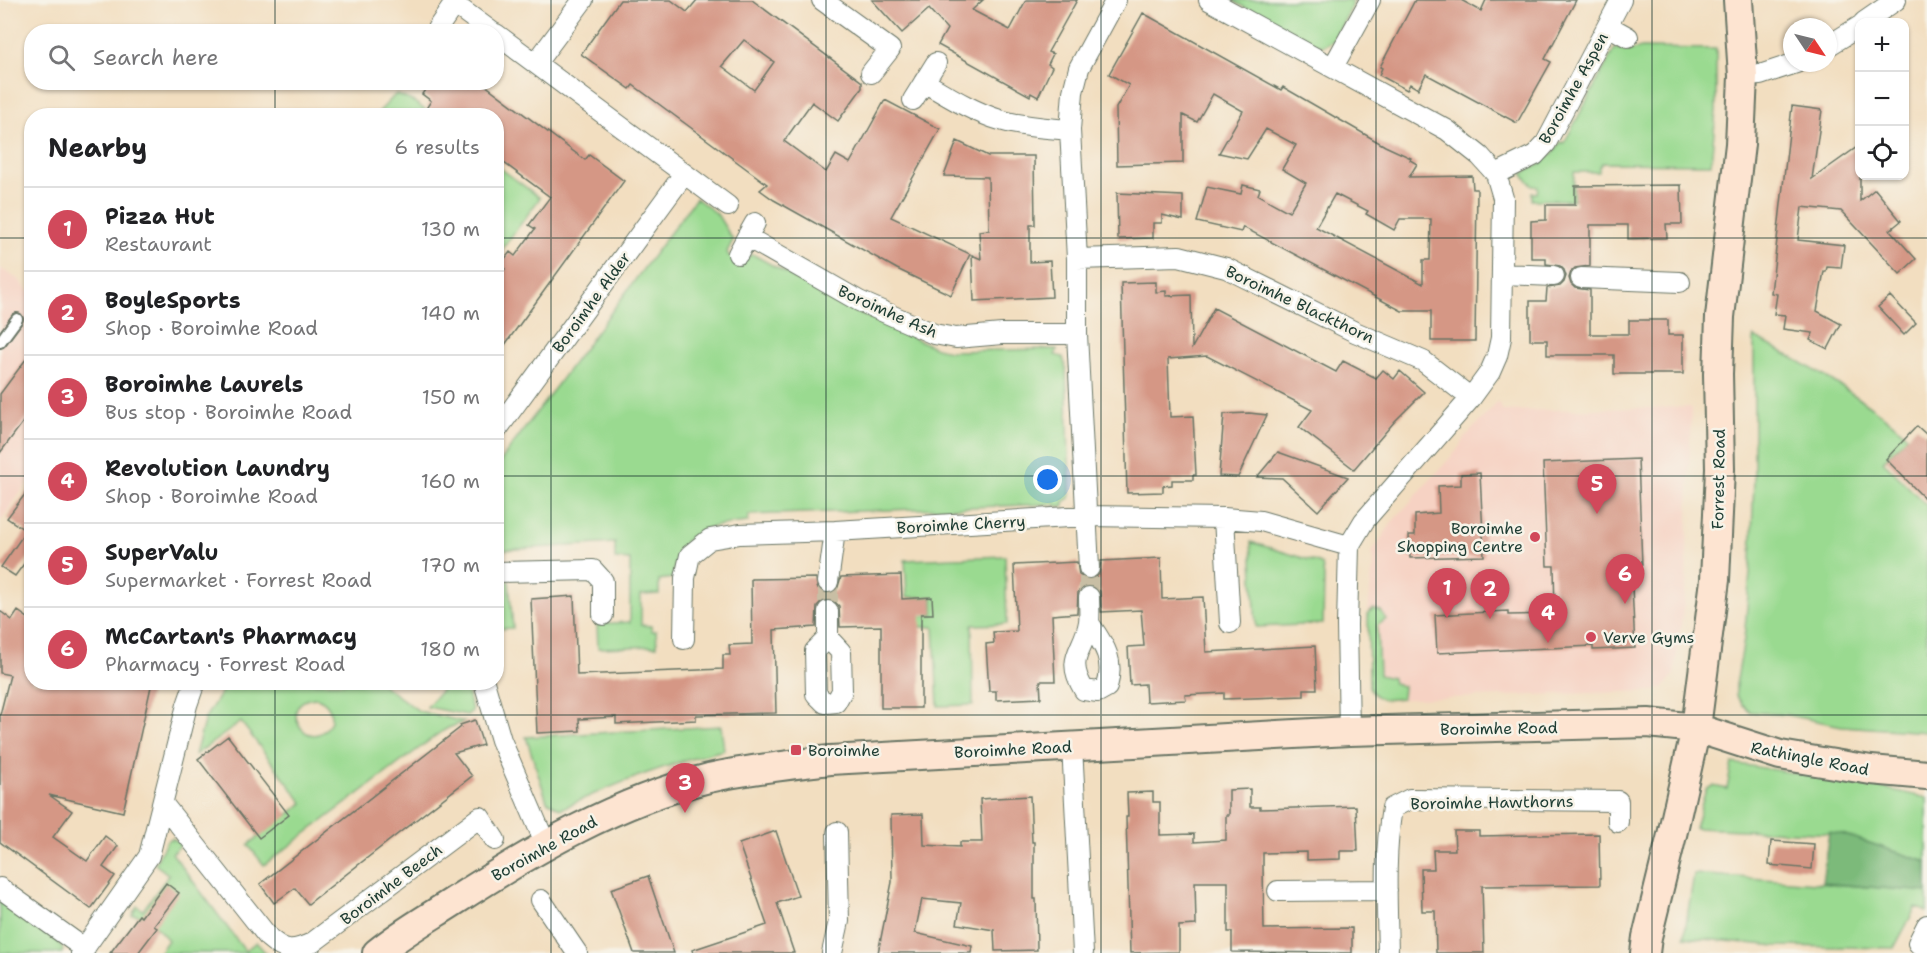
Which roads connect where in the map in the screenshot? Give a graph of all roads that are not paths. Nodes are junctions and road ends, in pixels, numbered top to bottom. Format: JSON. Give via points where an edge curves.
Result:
{"nodes":[{"id":1,"x":583,"y":0,"type":"edge"},
{"id":2,"x":822,"y":0,"type":"edge"},
{"id":3,"x":1116,"y":0,"type":"edge"},
{"id":4,"x":1209,"y":0,"type":"edge"},
{"id":5,"x":1370,"y":0,"type":"edge"},
{"id":6,"x":1621,"y":0,"type":"edge"},
{"id":7,"x":1738,"y":0,"type":"edge"},
{"id":8,"x":1896,"y":0,"type":"edge"},
{"id":9,"x":455,"y":2,"type":"edge"},
{"id":10,"x":1870,"y":18,"type":"edge"},
{"id":11,"x":440,"y":24,"type":"edge"},
{"id":12,"x":482,"y":24,"type":"edge"},
{"id":13,"x":1608,"y":26,"type":"junction"},
{"id":14,"x":1855,"y":29,"type":"edge"},
{"id":15,"x":1628,"y":37,"type":"dead end"},
{"id":16,"x":504,"y":40,"type":"edge"},
{"id":17,"x":1837,"y":40,"type":"edge"},
{"id":18,"x":536,"y":63,"type":"junction"},
{"id":19,"x":936,"y":63,"type":"dead end"},
{"id":20,"x":1333,"y":67,"type":"junction"},
{"id":21,"x":1783,"y":67,"type":"edge"},
{"id":22,"x":871,"y":73,"type":"dead end"},
{"id":23,"x":1743,"y":76,"type":"junction"},
{"id":24,"x":924,"y":82,"type":"junction"},
{"id":25,"x":913,"y":100,"type":"dead end"},
{"id":26,"x":1070,"y":130,"type":"junction"},
{"id":27,"x":684,"y":174,"type":"junction"},
{"id":28,"x":1496,"y":174,"type":"junction"},
{"id":29,"x":728,"y":206,"type":"dead end"},
{"id":30,"x":746,"y":238,"type":"dead end"},
{"id":31,"x":1077,"y":259,"type":"junction"},
{"id":32,"x":1502,"y":274,"type":"junction"},
{"id":33,"x":1554,"y":276,"type":"dead end"},
{"id":34,"x":1581,"y":278,"type":"dead end"},
{"id":35,"x":1680,"y":282,"type":"dead end"},
{"id":36,"x":17,"y":319,"type":"dead end"},
{"id":37,"x":1077,"y":334,"type":"junction"},
{"id":38,"x":0,"y":342,"type":"edge"},
{"id":39,"x":1471,"y":398,"type":"junction"},
{"id":40,"x":504,"y":419,"type":"edge"},
{"id":41,"x":1086,"y":516,"type":"junction"},
{"id":42,"x":1224,"y":518,"type":"junction"},
{"id":43,"x":835,"y":531,"type":"junction"},
{"id":44,"x":1349,"y":546,"type":"junction"},
{"id":45,"x":1089,"y":568,"type":"tunnel mouth"},
{"id":46,"x":504,"y":572,"type":"edge"},
{"id":47,"x":828,"y":582,"type":"tunnel mouth"},
{"id":48,"x":1089,"y":597,"type":"tunnel mouth"},
{"id":49,"x":828,"y":611,"type":"tunnel mouth"},
{"id":50,"x":603,"y":615,"type":"dead end"},
{"id":51,"x":1089,"y":623,"type":"dead end"},
{"id":52,"x":1230,"y":623,"type":"dead end"},
{"id":53,"x":828,"y":638,"type":"dead end"},
{"id":54,"x":684,"y":639,"type":"dead end"},
{"id":55,"x":192,"y":690,"type":"edge"},
{"id":56,"x":486,"y":690,"type":"edge"},
{"id":57,"x":1696,"y":728,"type":"junction"},
{"id":58,"x":1349,"y":731,"type":"junction"},
{"id":59,"x":1072,"y":746,"type":"junction"},
{"id":60,"x":1927,"y":775,"type":"edge"},
{"id":61,"x":163,"y":804,"type":"junction"},
{"id":62,"x":1618,"y":822,"type":"dead end"},
{"id":63,"x":837,"y":832,"type":"dead end"},
{"id":64,"x":495,"y":840,"type":"dead end"},
{"id":65,"x":546,"y":845,"type":"junction"},
{"id":66,"x":0,"y":888,"type":"edge"},
{"id":67,"x":1387,"y":890,"type":"junction"},
{"id":68,"x":1278,"y":891,"type":"dead end"},
{"id":69,"x":541,"y":900,"type":"dead end"},
{"id":70,"x":1927,"y":925,"type":"edge"},
{"id":71,"x":1927,"y":950,"type":"edge"},
{"id":72,"x":83,"y":951,"type":"edge"},
{"id":73,"x":377,"y":953,"type":"edge"},
{"id":74,"x":578,"y":953,"type":"edge"},
{"id":75,"x":832,"y":953,"type":"edge"},
{"id":76,"x":1083,"y":953,"type":"edge"},
{"id":77,"x":1388,"y":953,"type":"edge"},
{"id":78,"x":1645,"y":953,"type":"edge"}],
"edges":[{"from":1,"to":18,"type":"street"},
{"from":2,"to":22,"type":"street","via":[[890,49]]},
{"from":3,"to":26,"type":"street","via":[[1079,68]]},
{"from":4,"to":20,"type":"street"},
{"from":5,"to":20,"type":"street"},
{"from":6,"to":13,"type":"street","name":"Boroimhe Aspen"},
{"from":7,"to":23,"type":"street","name":"Forrest Road"},
{"from":8,"to":10,"type":"street"},
{"from":9,"to":11,"type":"street"},
{"from":9,"to":12,"type":"street"},
{"from":13,"to":15,"type":"street"},
{"from":13,"to":28,"type":"street","name":"Boroimhe Aspen","via":[[1546,143],[1535,155]]},
{"from":14,"to":17,"type":"street"},
{"from":16,"to":18,"type":"street"},
{"from":18,"to":27,"type":"street"},
{"from":19,"to":24,"type":"street"},
{"from":20,"to":28,"type":"street","via":[[1447,130]]},
{"from":21,"to":23,"type":"street"},
{"from":23,"to":57,"type":"street","name":"Forrest Road","via":[[1740,144],[1720,317],[1715,580]]},
{"from":24,"to":25,"type":"street"},
{"from":24,"to":26,"type":"street","via":[[1001,121]]},
{"from":26,"to":31,"type":"street"},
{"from":27,"to":29,"type":"street"},
{"from":27,"to":40,"type":"street","name":"Boroimhe Alder"},
{"from":28,"to":32,"type":"street","via":[[1503,198]]},
{"from":30,"to":37,"type":"street","name":"Boroimhe Ash","via":[[859,301],[934,334],[956,338]]},
{"from":31,"to":37,"type":"street"},
{"from":31,"to":39,"type":"street","name":"Boroimhe Blackthorn","via":[[1179,256],[1226,268],[1423,362]]},
{"from":32,"to":33,"type":"street"},
{"from":32,"to":39,"type":"street","via":[[1497,356]]},
{"from":34,"to":35,"type":"street"},
{"from":36,"to":38,"type":"lane"},
{"from":37,"to":41,"type":"street"},
{"from":39,"to":44,"type":"street","via":[[1364,521]]},
{"from":41,"to":42,"type":"street","name":"Boroimhe Cherry"},
{"from":41,"to":43,"type":"street","name":"Boroimhe Cherry"},
{"from":41,"to":45,"type":"street"},
{"from":42,"to":44,"type":"street","name":"Boroimhe Cherry","via":[[1261,521]]},
{"from":42,"to":52,"type":"street"},
{"from":43,"to":47,"type":"street"},
{"from":43,"to":54,"type":"street","name":"Boroimhe Cherry","via":[[710,539],[690,555],[685,578]]},
{"from":44,"to":58,"type":"street"},
{"from":46,"to":50,"type":"street","via":[[593,570],[603,581]]},
{"from":48,"to":51,"type":"street"},
{"from":49,"to":53,"type":"street"},
{"from":55,"to":61,"type":"street"},
{"from":56,"to":65,"type":"street","via":[[501,740]]},
{"from":57,"to":58,"type":"street","name":"Boroimhe Road","via":[[1648,723]]},
{"from":57,"to":60,"type":"street","name":"Rathingle Road","via":[[1780,755]]},
{"from":57,"to":78,"type":"street","name":"Forrest Road"},
{"from":58,"to":59,"type":"street","name":"Boroimhe Road"},
{"from":59,"to":65,"type":"street","name":"Boroimhe Road","via":[[830,760],[708,778],[636,802]]},
{"from":59,"to":76,"type":"street"},
{"from":61,"to":64,"type":"street","name":"Boroimhe Beech","via":[[268,938],[281,948],[297,950],[312,943],[480,817]]},
{"from":61,"to":72,"type":"street","via":[[149,856]]},
{"from":62,"to":67,"type":"street","name":"Boroimhe Hawthorns","via":[[1618,801],[1410,799],[1392,808]]},
{"from":63,"to":75,"type":"street","via":[[839,921]]},
{"from":65,"to":73,"type":"street","name":"Boroimhe Road"},
{"from":66,"to":72,"type":"street"},
{"from":67,"to":68,"type":"street"},
{"from":67,"to":77,"type":"street","name":"Boroimhe Hawthorns"},
{"from":69,"to":74,"type":"street"},
{"from":70,"to":71,"type":"street","via":[[1918,943]]}]}
